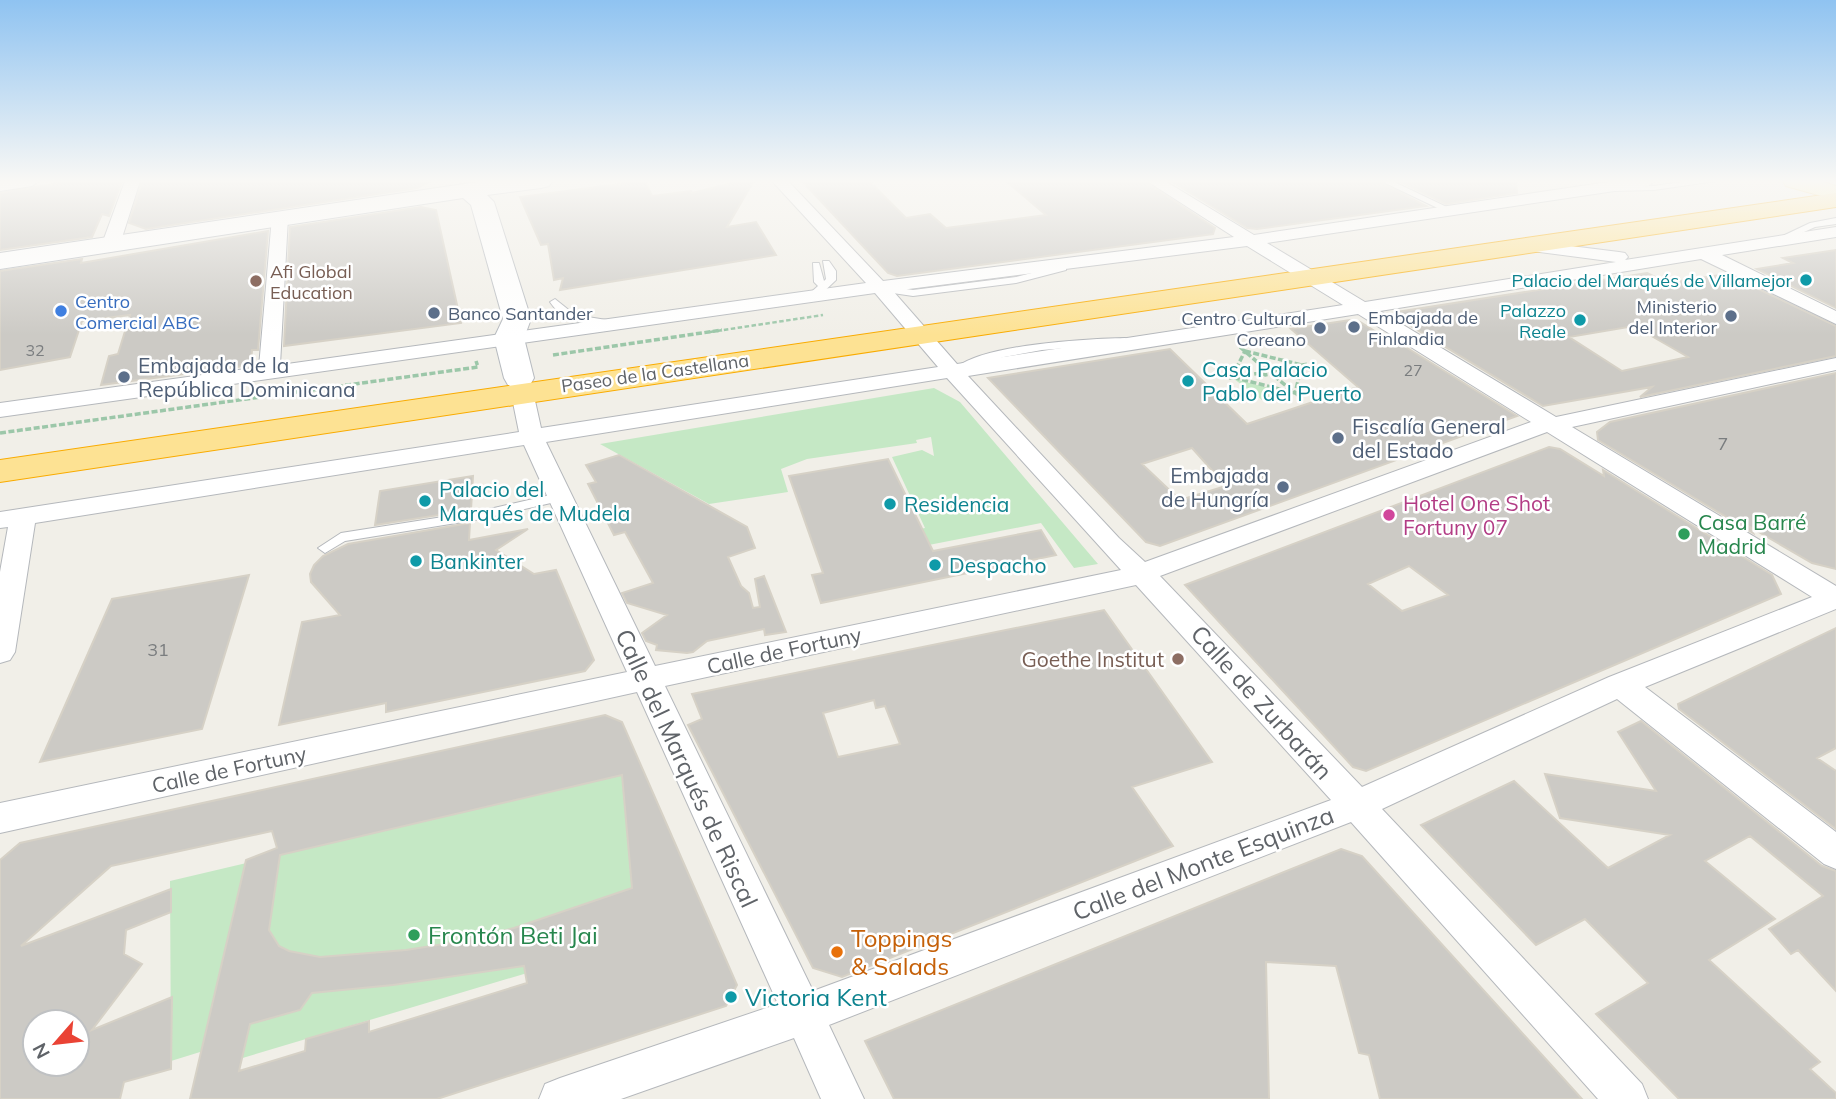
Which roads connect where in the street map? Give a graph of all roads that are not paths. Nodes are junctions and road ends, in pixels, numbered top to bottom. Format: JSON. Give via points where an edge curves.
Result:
{"nodes":[{"id":1,"x":115,"y":232,"type":"edge"},
{"id":2,"x":184,"y":232,"type":"edge"},
{"id":3,"x":279,"y":232,"type":"edge"},
{"id":4,"x":472,"y":232,"type":"edge"},
{"id":5,"x":827,"y":232,"type":"edge"},
{"id":6,"x":1239,"y":232,"type":"edge"},
{"id":7,"x":1303,"y":232,"type":"edge"},
{"id":8,"x":1543,"y":232,"type":"edge"},
{"id":9,"x":1611,"y":232,"type":"edge"},
{"id":10,"x":1797,"y":232,"type":"edge"},
{"id":11,"x":1834,"y":232,"type":"edge"},
{"id":12,"x":1252,"y":240,"type":"junction"},
{"id":13,"x":1775,"y":242,"type":"junction"},
{"id":14,"x":111,"y":244,"type":"junction"},
{"id":15,"x":1523,"y":245,"type":"junction"},
{"id":16,"x":1703,"y":253,"type":"junction"},
{"id":17,"x":0,"y":261,"type":"edge"},
{"id":18,"x":1650,"y":261,"type":"junction"},
{"id":19,"x":821,"y":264,"type":"dead end"},
{"id":20,"x":1301,"y":271,"type":"junction"},
{"id":21,"x":879,"y":288,"type":"junction"},
{"id":22,"x":818,"y":291,"type":"junction"},
{"id":23,"x":493,"y":301,"type":"dead end"},
{"id":24,"x":561,"y":301,"type":"dead end"},
{"id":25,"x":1358,"y":307,"type":"junction"},
{"id":26,"x":1836,"y":318,"type":"edge"},
{"id":27,"x":616,"y":324,"type":"junction"},
{"id":28,"x":915,"y":328,"type":"junction"},
{"id":29,"x":509,"y":338,"type":"junction"},
{"id":30,"x":1836,"y":363,"type":"edge"},
{"id":31,"x":952,"y":371,"type":"junction"},
{"id":32,"x":269,"y":374,"type":"junction"},
{"id":33,"x":520,"y":385,"type":"junction"},
{"id":34,"x":0,"y":410,"type":"edge"},
{"id":35,"x":1551,"y":425,"type":"junction"},
{"id":36,"x":532,"y":437,"type":"junction"},
{"id":37,"x":0,"y":454,"type":"edge"},
{"id":38,"x":0,"y":471,"type":"edge"},
{"id":39,"x":559,"y":496,"type":"junction"},
{"id":40,"x":11,"y":518,"type":"edge"},
{"id":41,"x":325,"y":548,"type":"dead end"},
{"id":42,"x":1142,"y":574,"type":"junction"},
{"id":43,"x":1836,"y":599,"type":"edge"},
{"id":44,"x":0,"y":652,"type":"edge"},
{"id":45,"x":646,"y":679,"type":"junction"},
{"id":46,"x":1620,"y":685,"type":"junction"},
{"id":47,"x":1356,"y":805,"type":"junction"},
{"id":48,"x":0,"y":818,"type":"edge"},
{"id":49,"x":1836,"y":853,"type":"edge"},
{"id":50,"x":803,"y":1015,"type":"junction"},
{"id":51,"x":559,"y":1099,"type":"edge"},
{"id":52,"x":843,"y":1099,"type":"edge"},
{"id":53,"x":1627,"y":1099,"type":"edge"}],
"edges":[{"from":1,"to":14,"type":"street"},
{"from":2,"to":14,"type":"street"},
{"from":3,"to":32,"type":"street"},
{"from":4,"to":29,"type":"street","via":[[517,319]]},
{"from":5,"to":21,"type":"street"},
{"from":6,"to":12,"type":"street"},
{"from":7,"to":12,"type":"street"},
{"from":8,"to":20,"type":"highway","name":"Paseo de la Castellana"},
{"from":9,"to":15,"type":"highway","name":"Paseo de la Castellana"},
{"from":10,"to":13,"type":"lane","name":"Paseo de la Castellana"},
{"from":11,"to":13,"type":"street","name":"Paseo de la Castellana"},
{"from":12,"to":20,"type":"street"},
{"from":12,"to":21,"type":"street"},
{"from":13,"to":16,"type":"street","name":"Paseo de la Castellana"},
{"from":14,"to":17,"type":"street"},
{"from":15,"to":18,"type":"street","name":"Paseo de la Castellana"},
{"from":15,"to":20,"type":"highway","name":"Paseo de la Castellana"},
{"from":16,"to":18,"type":"street","name":"Paseo de la Castellana"},
{"from":16,"to":26,"type":"street"},
{"from":18,"to":25,"type":"street","name":"Paseo de la Castellana"},
{"from":19,"to":22,"type":"lane"},
{"from":20,"to":25,"type":"street"},
{"from":20,"to":28,"type":"highway","name":"Paseo de la Castellana"},
{"from":21,"to":22,"type":"street"},
{"from":21,"to":28,"type":"street"},
{"from":22,"to":27,"type":"street"},
{"from":23,"to":29,"type":"street","via":[[492,324]]},
{"from":24,"to":27,"type":"lane","via":[[559,309],[569,316]]},
{"from":25,"to":31,"type":"street","name":"Paseo de la Castellana"},
{"from":25,"to":35,"type":"street"},
{"from":27,"to":29,"type":"street"},
{"from":28,"to":31,"type":"street","name":"Calle de Zurbarán"},
{"from":28,"to":33,"type":"highway","name":"Paseo de la Castellana"},
{"from":29,"to":32,"type":"street"},
{"from":29,"to":33,"type":"street"},
{"from":30,"to":35,"type":"street"},
{"from":31,"to":36,"type":"street","name":"Paseo de la Castellana"},
{"from":31,"to":42,"type":"street","name":"Calle de Zurbarán"},
{"from":32,"to":34,"type":"street"},
{"from":33,"to":36,"type":"street","name":"Calle del Marqués de Riscal"},
{"from":33,"to":37,"type":"highway","name":"Paseo de la Castellana"},
{"from":33,"to":38,"type":"highway","name":"Paseo de la Castellana"},
{"from":35,"to":42,"type":"street","name":"Calle de Fortuny","via":[[1527,430]]},
{"from":35,"to":43,"type":"street"},
{"from":36,"to":39,"type":"street","name":"Calle del Marqués de Riscal"},
{"from":36,"to":40,"type":"street","name":"Paseo de la Castellana"},
{"from":39,"to":41,"type":"lane","via":[[481,515],[341,537]]},
{"from":39,"to":45,"type":"street","name":"Calle del Marqués de Riscal"},
{"from":40,"to":44,"type":"street"},
{"from":42,"to":45,"type":"street","name":"Calle de Fortuny"},
{"from":42,"to":47,"type":"street","name":"Calle de Zurbarán"},
{"from":43,"to":46,"type":"street","name":"Calle del Monte Esquinza"},
{"from":45,"to":48,"type":"street","name":"Calle de Fortuny"},
{"from":45,"to":50,"type":"street","name":"Calle del Marqués de Riscal"},
{"from":46,"to":47,"type":"street","name":"Calle del Monte Esquinza"},
{"from":46,"to":49,"type":"street"},
{"from":47,"to":50,"type":"street","name":"Calle del Monte Esquinza"},
{"from":47,"to":53,"type":"street","name":"Calle de Zurbarán"},
{"from":50,"to":51,"type":"street","name":"Calle del Monte Esquinza"},
{"from":50,"to":52,"type":"street","name":"Calle del Marqués de Riscal"}]}
